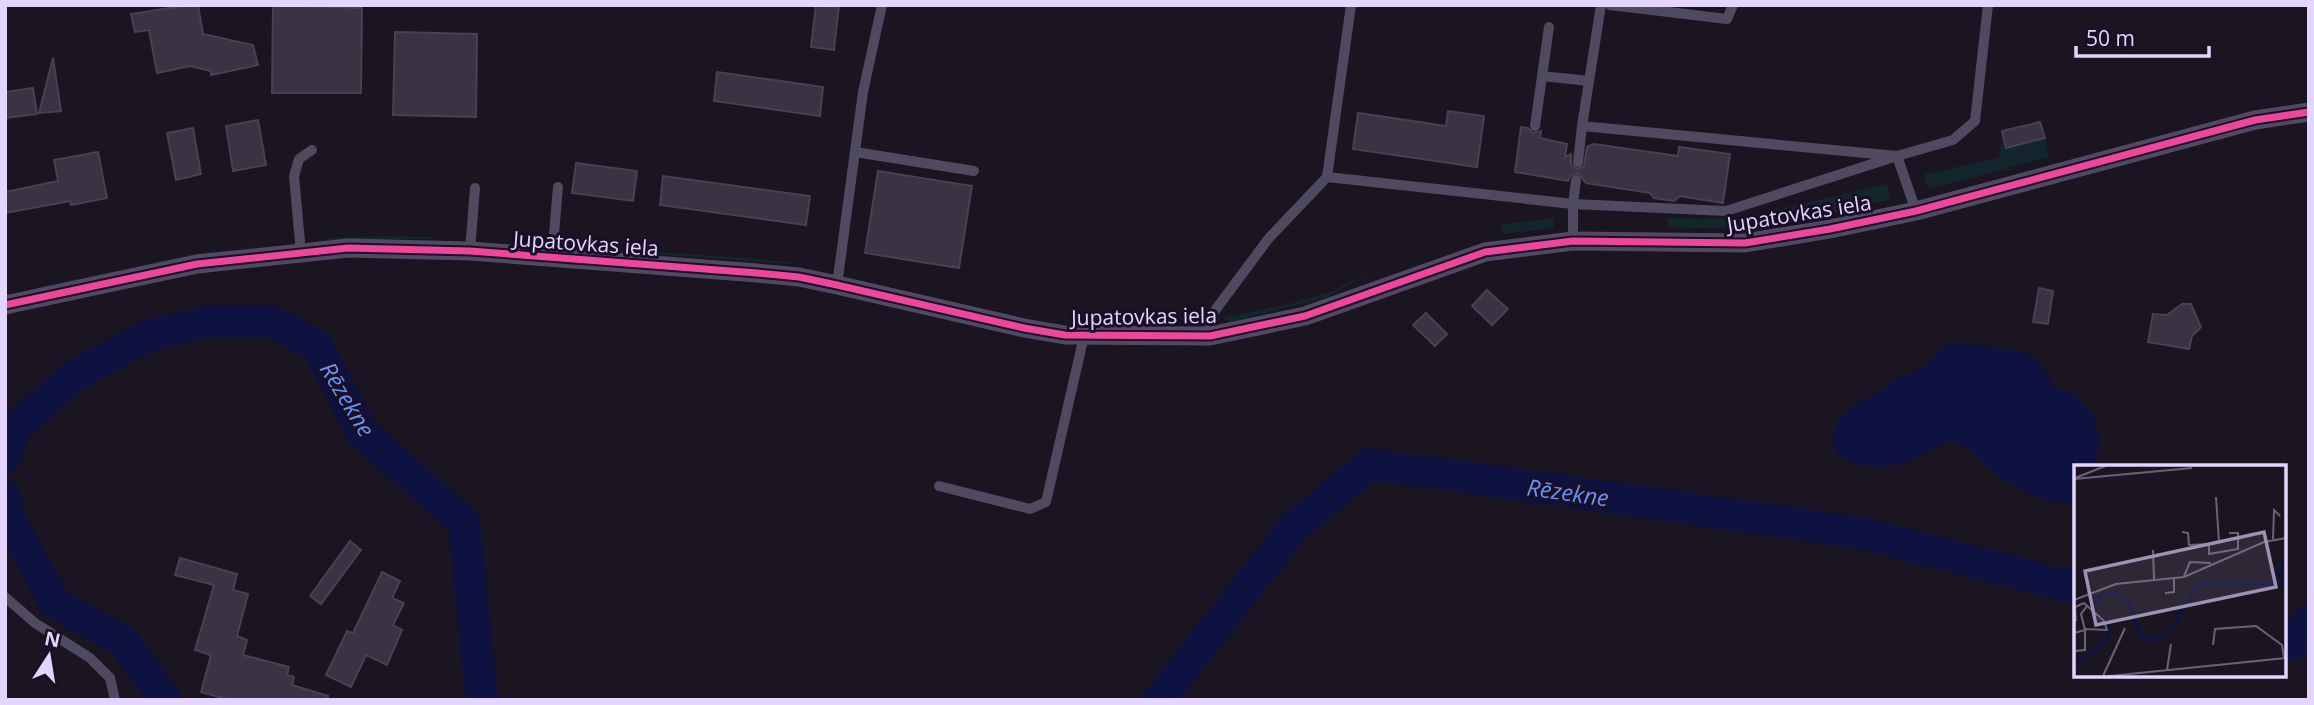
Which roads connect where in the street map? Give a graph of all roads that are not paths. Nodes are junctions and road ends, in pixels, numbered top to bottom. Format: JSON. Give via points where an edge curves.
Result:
{"nodes":[{"id":1,"x":882,"y":5,"type":"edge"},
{"id":2,"x":1350,"y":5,"type":"edge"},
{"id":3,"x":1601,"y":5,"type":"edge"},
{"id":4,"x":1611,"y":5,"type":"edge"},
{"id":5,"x":1734,"y":5,"type":"edge"},
{"id":6,"x":1988,"y":5,"type":"edge"},
{"id":7,"x":1549,"y":27,"type":"dead end"},
{"id":8,"x":1542,"y":76,"type":"junction"},
{"id":9,"x":1589,"y":81,"type":"junction"},
{"id":10,"x":2309,"y":112,"type":"edge"},
{"id":11,"x":1535,"y":125,"type":"dead end"},
{"id":12,"x":1582,"y":125,"type":"junction"},
{"id":13,"x":312,"y":150,"type":"dead end"},
{"id":14,"x":855,"y":152,"type":"junction"},
{"id":15,"x":1897,"y":156,"type":"junction"},
{"id":16,"x":1578,"y":162,"type":"dead end"},
{"id":17,"x":974,"y":171,"type":"dead end"},
{"id":18,"x":1327,"y":177,"type":"junction"},
{"id":19,"x":1576,"y":180,"type":"dead end"},
{"id":20,"x":558,"y":187,"type":"dead end"},
{"id":21,"x":475,"y":188,"type":"dead end"},
{"id":22,"x":1573,"y":204,"type":"junction"},
{"id":23,"x":1916,"y":211,"type":"junction"},
{"id":24,"x":1573,"y":241,"type":"junction"},
{"id":25,"x":470,"y":251,"type":"junction"},
{"id":26,"x":301,"y":253,"type":"junction"},
{"id":27,"x":552,"y":258,"type":"junction"},
{"id":28,"x":837,"y":285,"type":"junction"},
{"id":29,"x":5,"y":305,"type":"edge"},
{"id":30,"x":1084,"y":336,"type":"junction"},
{"id":31,"x":1210,"y":336,"type":"junction"},
{"id":32,"x":939,"y":486,"type":"dead end"},
{"id":33,"x":5,"y":597,"type":"edge"},
{"id":34,"x":115,"y":700,"type":"edge"}],
"edges":[{"from":1,"to":14,"type":"lane"},
{"from":2,"to":18,"type":"lane"},
{"from":3,"to":9,"type":"lane"},
{"from":4,"to":5,"type":"lane","via":[[1727,19]]},
{"from":6,"to":15,"type":"lane","via":[[1975,121],[1953,140]]},
{"from":7,"to":8,"type":"lane"},
{"from":8,"to":9,"type":"lane"},
{"from":8,"to":11,"type":"lane"},
{"from":9,"to":12,"type":"lane"},
{"from":10,"to":23,"type":"street","name":"Jupatovkas iela","via":[[2255,120]]},
{"from":12,"to":15,"type":"lane"},
{"from":12,"to":16,"type":"lane"},
{"from":13,"to":26,"type":"lane","via":[[299,159],[293,176]]},
{"from":14,"to":17,"type":"lane"},
{"from":14,"to":28,"type":"lane"},
{"from":15,"to":22,"type":"lane","via":[[1726,211]]},
{"from":15,"to":23,"type":"lane"},
{"from":18,"to":22,"type":"lane"},
{"from":18,"to":31,"type":"lane","via":[[1269,238],[1219,305],[1209,319]]},
{"from":19,"to":22,"type":"lane"},
{"from":20,"to":27,"type":"lane"},
{"from":21,"to":25,"type":"lane"},
{"from":22,"to":24,"type":"lane"},
{"from":23,"to":24,"type":"street","name":"Jupatovkas iela","via":[[1745,243]]},
{"from":24,"to":31,"type":"street","name":"Jupatovkas iela","via":[[1485,252],[1305,316]]},
{"from":25,"to":26,"type":"street","name":"Jupatovkas iela","via":[[348,248]]},
{"from":25,"to":27,"type":"street","name":"Jupatovkas iela"},
{"from":26,"to":29,"type":"street","name":"Jupatovkas iela","via":[[197,264]]},
{"from":27,"to":28,"type":"street","name":"Jupatovkas iela","via":[[757,273]]},
{"from":28,"to":30,"type":"street","name":"Jupatovkas iela","via":[[1024,328]]},
{"from":30,"to":31,"type":"street","name":"Jupatovkas iela"},
{"from":30,"to":32,"type":"lane","via":[[1046,502],[1030,509]]},
{"from":33,"to":34,"type":"lane","via":[[35,623],[90,658],[110,678]]}]}
